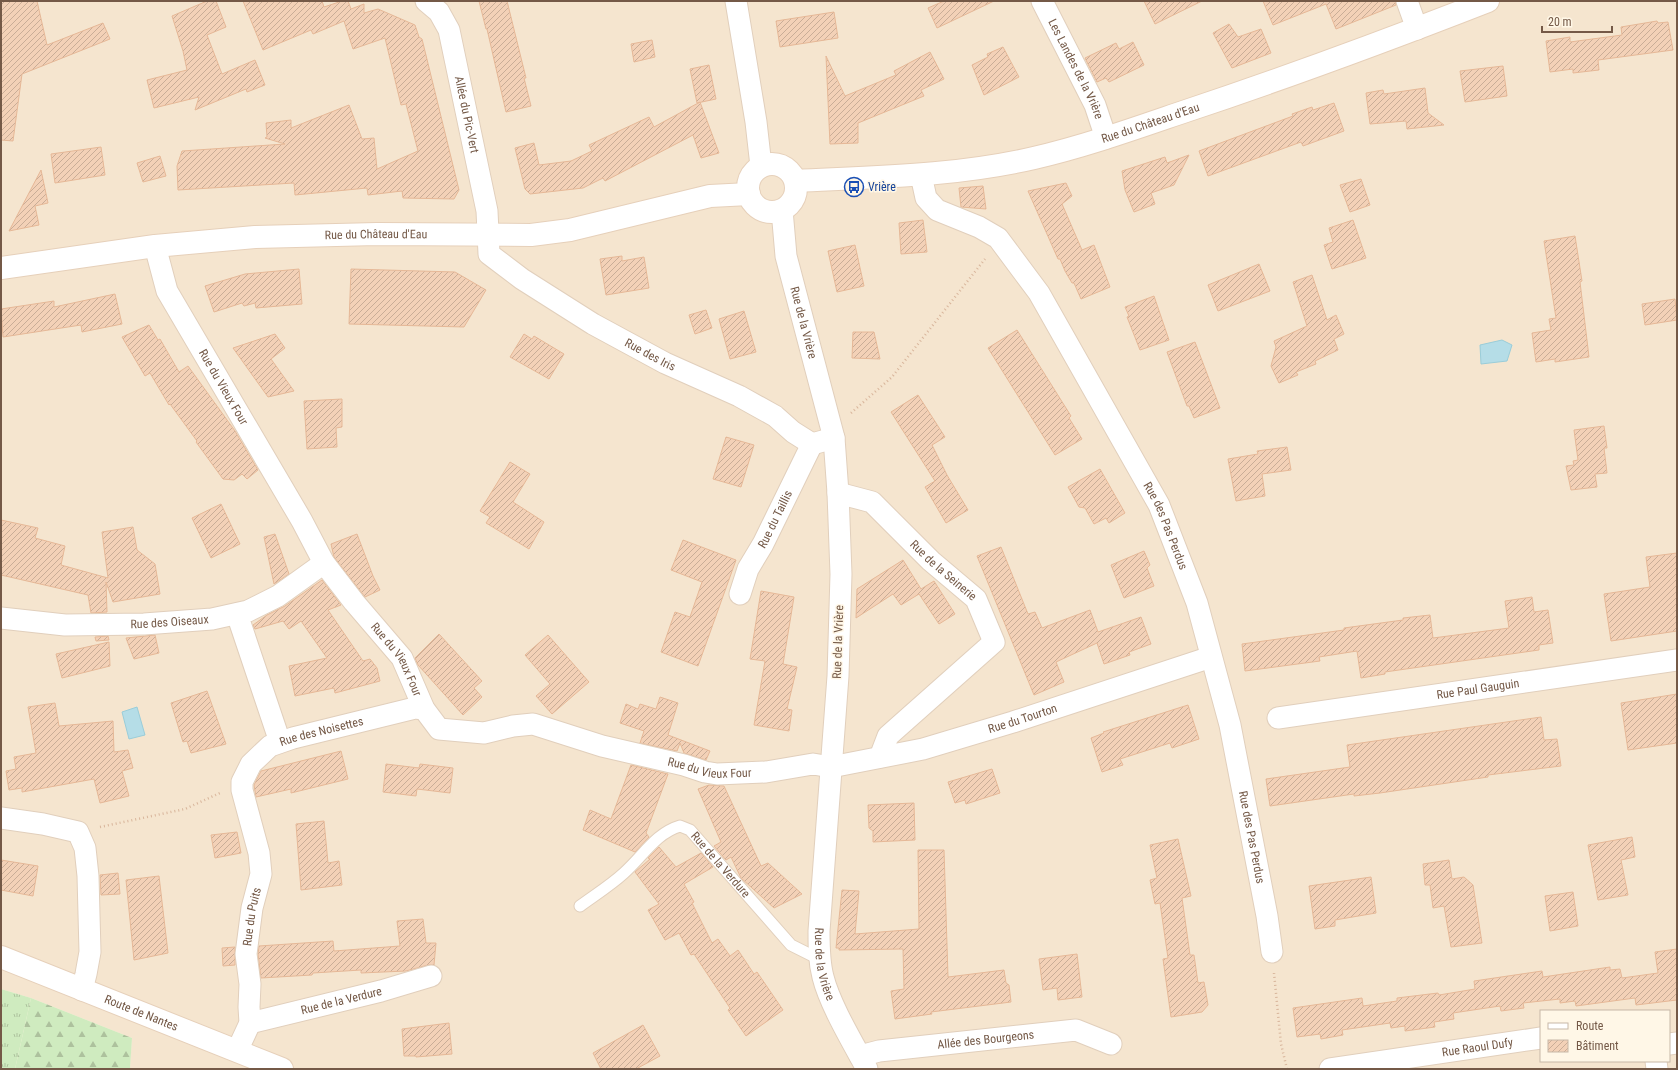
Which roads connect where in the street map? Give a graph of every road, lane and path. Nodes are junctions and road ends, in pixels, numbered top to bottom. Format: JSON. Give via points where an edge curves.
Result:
{"nodes":[{"id":1,"x":426,"y":1,"type":"edge"},
{"id":2,"x":736,"y":1,"type":"edge"},
{"id":3,"x":1042,"y":1,"type":"edge"},
{"id":4,"x":1407,"y":1,"type":"edge"},
{"id":5,"x":1488,"y":1,"type":"edge"},
{"id":6,"x":1417,"y":29,"type":"junction"},
{"id":7,"x":1106,"y":138,"type":"junction"},
{"id":8,"x":761,"y":166,"type":"junction"},
{"id":9,"x":921,"y":175,"type":"junction"},
{"id":10,"x":797,"y":181,"type":"junction"},
{"id":11,"x":749,"y":194,"type":"junction"},
{"id":12,"x":782,"y":210,"type":"junction"},
{"id":13,"x":488,"y":236,"type":"junction"},
{"id":14,"x":998,"y":238,"type":"junction"},
{"id":15,"x":155,"y":246,"type":"junction"},
{"id":16,"x":1,"y":268,"type":"edge"},
{"id":17,"x":832,"y":430,"type":"junction"},
{"id":18,"x":812,"y":444,"type":"junction"},
{"id":19,"x":838,"y":492,"type":"junction"},
{"id":20,"x":324,"y":563,"type":"junction"},
{"id":21,"x":740,"y":594,"type":"dead end"},
{"id":22,"x":237,"y":614,"type":"junction"},
{"id":23,"x":1,"y":618,"type":"edge"},
{"id":24,"x":1212,"y":657,"type":"junction"},
{"id":25,"x":1677,"y":660,"type":"edge"},
{"id":26,"x":424,"y":708,"type":"junction"},
{"id":27,"x":1278,"y":718,"type":"dead end"},
{"id":28,"x":280,"y":742,"type":"junction"},
{"id":29,"x":880,"y":757,"type":"junction"},
{"id":30,"x":831,"y":766,"type":"junction"},
{"id":31,"x":242,"y":782,"type":"junction"},
{"id":32,"x":1,"y":818,"type":"edge"},
{"id":33,"x":78,"y":832,"type":"junction"},
{"id":34,"x":580,"y":906,"type":"dead end"},
{"id":35,"x":1272,"y":952,"type":"joint"},
{"id":36,"x":1,"y":957,"type":"edge"},
{"id":37,"x":819,"y":959,"type":"junction"},
{"id":38,"x":431,"y":976,"type":"dead end"},
{"id":39,"x":82,"y":990,"type":"junction"},
{"id":40,"x":250,"y":1023,"type":"junction"},
{"id":41,"x":1540,"y":1038,"type":"edge"},
{"id":42,"x":1111,"y":1044,"type":"dead end"},
{"id":43,"x":237,"y":1051,"type":"junction"},
{"id":44,"x":863,"y":1063,"type":"edge"},
{"id":45,"x":1414,"y":1063,"type":"edge"},
{"id":46,"x":282,"y":1069,"type":"edge"},
{"id":47,"x":1287,"y":1069,"type":"edge"},
{"id":48,"x":1330,"y":1069,"type":"edge"}],
"edges":[{"from":1,"to":13,"type":"street","name":"Allée du Pic-Vert","via":[[439,12],[449,30],[487,211]]},
{"from":2,"to":8,"type":"street"},
{"from":3,"to":7,"type":"street","name":"Les Landes de la Vrière","via":[[1095,105]]},
{"from":4,"to":6,"type":"street"},
{"from":5,"to":6,"type":"street","name":"Rue du Château d'Eau"},
{"from":6,"to":7,"type":"street","name":"Rue du Château d'Eau"},
{"from":7,"to":9,"type":"street","name":"Rue du Château d'Eau","via":[[1034,158],[981,168]]},
{"from":8,"to":10,"type":"street","via":[[769,163],[778,164],[792,173]]},
{"from":8,"to":11,"type":"street","via":[[749,178]]},
{"from":9,"to":10,"type":"street","name":"Rue du Château d'Eau"},
{"from":9,"to":14,"type":"street","name":"Rue des Pas Perdus","via":[[926,198],[937,210],[979,226]]},
{"from":10,"to":12,"type":"street","via":[[794,198]]},
{"from":11,"to":12,"type":"street","via":[[758,208],[774,212]]},
{"from":11,"to":13,"type":"street","name":"Rue du Château d'Eau","via":[[710,196],[570,230],[531,235]]},
{"from":12,"to":17,"type":"street","name":"Rue de la Vrière","via":[[786,256]]},
{"from":13,"to":15,"type":"street","name":"Rue du Château d'Eau","via":[[377,234],[254,237]]},
{"from":13,"to":18,"type":"street","name":"Rue des Iris","via":[[489,254],[522,279],[593,324],[665,363],[739,396],[775,416]]},
{"from":14,"to":17,"type":"path","via":[[892,377]]},
{"from":14,"to":24,"type":"street","name":"Rue des Pas Perdus","via":[[1039,293],[1159,505],[1197,603]]},
{"from":15,"to":16,"type":"street","name":"Rue du Château d'Eau"},
{"from":15,"to":20,"type":"street","name":"Rue du Vieux Four","via":[[167,291]]},
{"from":17,"to":18,"type":"street"},
{"from":17,"to":19,"type":"street","name":"Rue de la Vrière"},
{"from":18,"to":21,"type":"street","name":"Rue du Taillis","via":[[748,569]]},
{"from":19,"to":29,"type":"street","name":"Rue de la Seinerie","via":[[872,502],[931,561],[976,600],[994,642],[888,736]]},
{"from":19,"to":30,"type":"street","name":"Rue de la Vrière","via":[[838,676]]},
{"from":20,"to":22,"type":"street","name":"Rue des Oiseaux","via":[[278,596]]},
{"from":20,"to":26,"type":"street","name":"Rue du Vieux Four","via":[[402,658]]},
{"from":22,"to":23,"type":"street","name":"Rue des Oiseaux","via":[[212,619],[144,624],[65,625]]},
{"from":22,"to":28,"type":"street"},
{"from":24,"to":29,"type":"street","name":"Rue du Tourton","via":[[923,749]]},
{"from":24,"to":35,"type":"street","name":"Rue des Pas Perdus","via":[[1230,725]]},
{"from":25,"to":27,"type":"street","name":"Rue Paul Gauguin"},
{"from":26,"to":28,"type":"street","name":"Rue des Noisettes","via":[[415,708]]},
{"from":26,"to":30,"type":"street","name":"Rue du Vieux Four","via":[[439,729],[484,733],[533,724],[602,746],[717,774],[766,772],[813,764]]},
{"from":28,"to":31,"type":"street","name":"Rue des Noisettes","via":[[270,746],[251,764]]},
{"from":29,"to":30,"type":"street","name":"Rue du Tourton"},
{"from":30,"to":37,"type":"street","name":"Rue de la Vrière"},
{"from":31,"to":33,"type":"path","via":[[185,808]]},
{"from":31,"to":40,"type":"street","name":"Rue du Puits","via":[[249,820],[259,853],[261,874],[252,908],[246,954],[250,984]]},
{"from":32,"to":33,"type":"street"},
{"from":33,"to":39,"type":"street","via":[[85,848],[88,876],[90,952]]},
{"from":34,"to":37,"type":"lane","name":"Rue de la Verdure","via":[[624,873],[655,841],[670,829],[680,826],[690,830],[791,945]]},
{"from":35,"to":47,"type":"path","via":[[1281,1044]]},
{"from":36,"to":39,"type":"street","name":"Route de Nantes"},
{"from":37,"to":44,"type":"street","name":"Rue de la Vrière","via":[[823,979],[833,1004]]},
{"from":38,"to":40,"type":"street","name":"Rue de la Verdure"},
{"from":39,"to":43,"type":"street","name":"Route de Nantes"},
{"from":40,"to":43,"type":"street","name":"Rue du Puits"},
{"from":41,"to":45,"type":"street","name":"Rue Raoul Dufy"},
{"from":42,"to":44,"type":"street","name":"Allée des Bourgeons","via":[[1076,1030],[879,1051]]},
{"from":43,"to":46,"type":"street","name":"Route de Nantes"},
{"from":45,"to":48,"type":"street","name":"Rue Raoul Dufy"}]}
